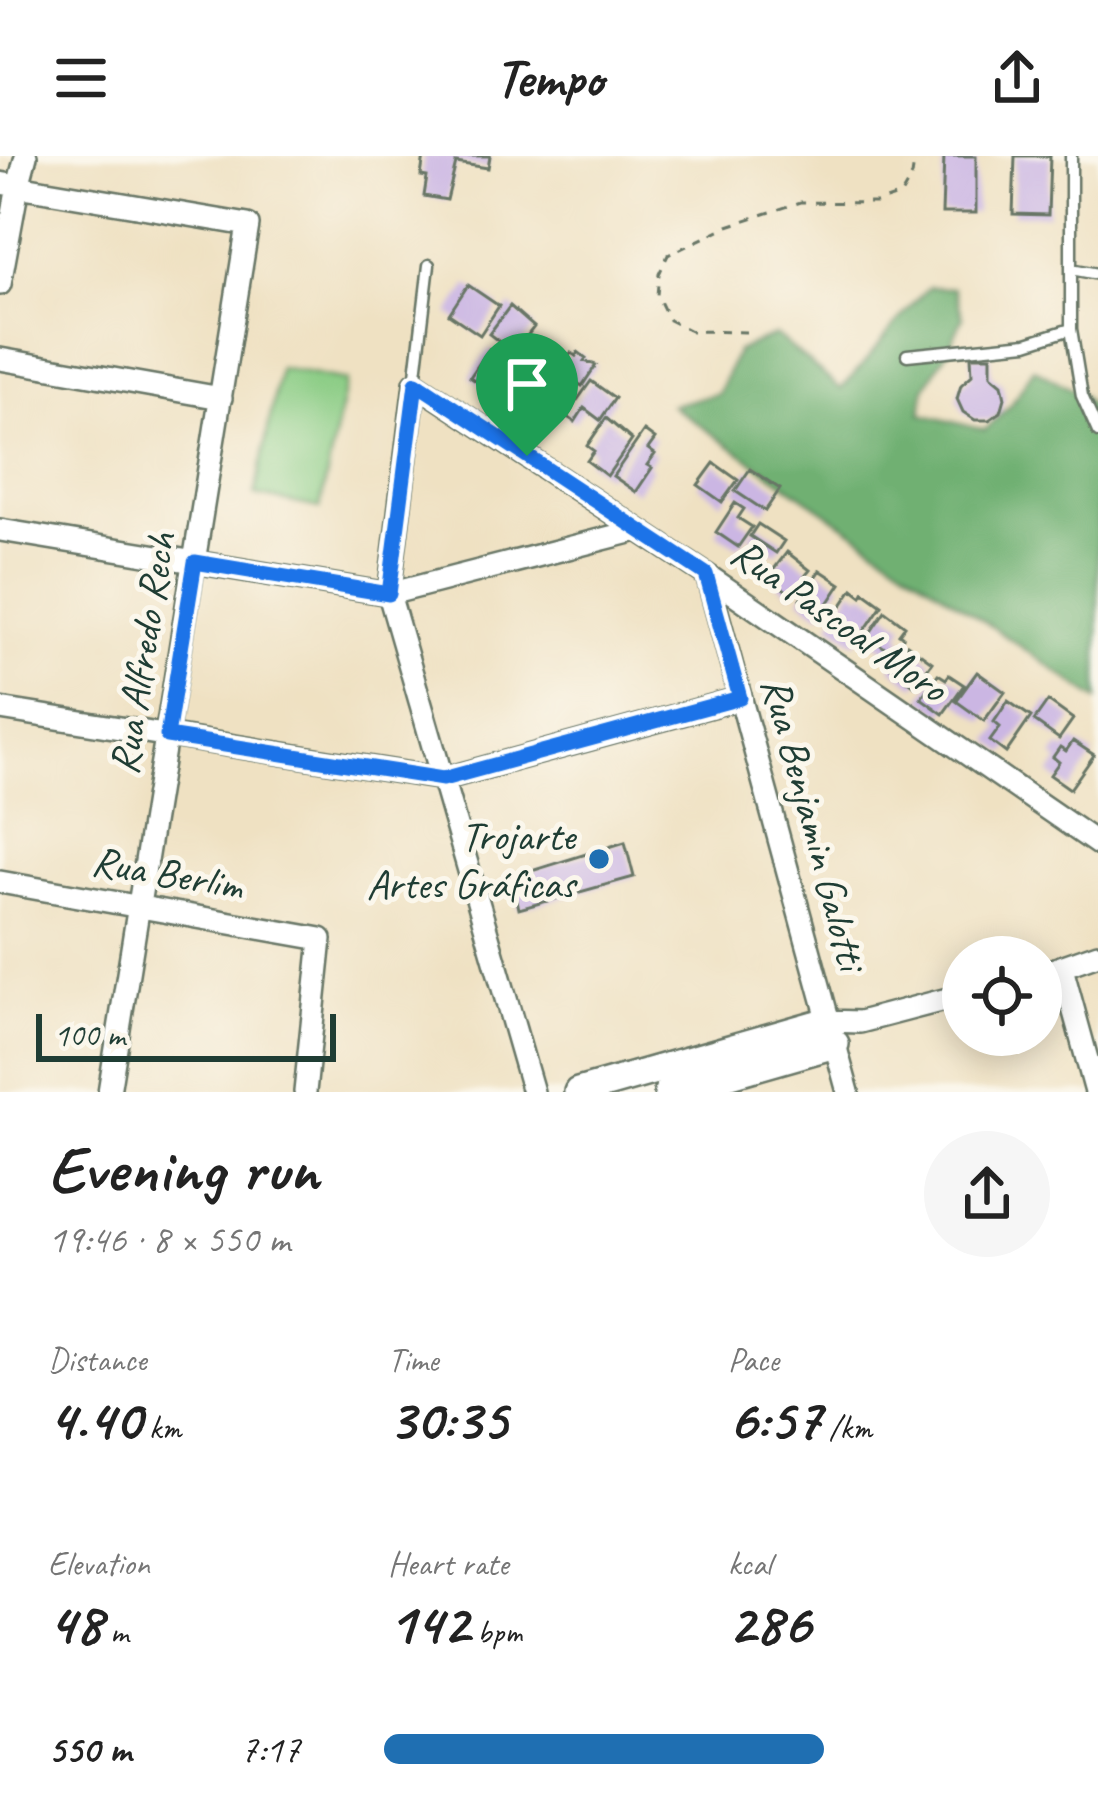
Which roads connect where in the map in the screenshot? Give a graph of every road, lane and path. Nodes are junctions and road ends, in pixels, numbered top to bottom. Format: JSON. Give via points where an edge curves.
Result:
{"nodes":[{"id":1,"x":26,"y":156,"type":"edge"},
{"id":2,"x":915,"y":156,"type":"edge"},
{"id":3,"x":1071,"y":156,"type":"edge"},
{"id":4,"x":9,"y":184,"type":"edge"},
{"id":5,"x":429,"y":265,"type":"dead end"},
{"id":6,"x":1071,"y":268,"type":"junction"},
{"id":7,"x":1098,"y":274,"type":"edge"},
{"id":8,"x":0,"y":284,"type":"edge"},
{"id":9,"x":1071,"y":329,"type":"junction"},
{"id":10,"x":746,"y":332,"type":"dead end"},
{"id":11,"x":907,"y":355,"type":"dead end"},
{"id":12,"x":0,"y":359,"type":"edge"},
{"id":13,"x":416,"y":383,"type":"junction"},
{"id":14,"x":220,"y":398,"type":"junction"},
{"id":15,"x":1098,"y":432,"type":"edge"},
{"id":16,"x":0,"y":530,"type":"edge"},
{"id":17,"x":638,"y":530,"type":"junction"},
{"id":18,"x":195,"y":562,"type":"junction"},
{"id":19,"x":706,"y":574,"type":"junction"},
{"id":20,"x":389,"y":594,"type":"junction"},
{"id":21,"x":740,"y":698,"type":"junction"},
{"id":22,"x":0,"y":709,"type":"edge"},
{"id":23,"x":167,"y":736,"type":"junction"},
{"id":24,"x":443,"y":779,"type":"junction"},
{"id":25,"x":1098,"y":844,"type":"edge"},
{"id":26,"x":0,"y":882,"type":"edge"},
{"id":27,"x":140,"y":907,"type":"junction"},
{"id":28,"x":1098,"y":954,"type":"edge"},
{"id":29,"x":1062,"y":967,"type":"edge"},
{"id":30,"x":1062,"y":998,"type":"edge"},
{"id":31,"x":942,"y":1001,"type":"edge"},
{"id":32,"x":831,"y":1032,"type":"junction"},
{"id":33,"x":680,"y":1080,"type":"edge"},
{"id":34,"x":109,"y":1092,"type":"edge"},
{"id":35,"x":305,"y":1092,"type":"edge"},
{"id":36,"x":532,"y":1092,"type":"edge"},
{"id":37,"x":578,"y":1092,"type":"edge"},
{"id":38,"x":848,"y":1092,"type":"edge"},
{"id":39,"x":1096,"y":1092,"type":"edge"}],
"edges":[{"from":1,"to":4,"type":"street"},
{"from":2,"to":10,"type":"path","via":[[901,195],[877,203],[801,202],[668,255],[657,295],[669,320],[691,331]]},
{"from":3,"to":6,"type":"lane"},
{"from":4,"to":8,"type":"street"},
{"from":4,"to":14,"type":"street","name":"Rua Alfredo Rech","via":[[248,225]]},
{"from":5,"to":13,"type":"lane"},
{"from":6,"to":7,"type":"lane"},
{"from":6,"to":9,"type":"lane"},
{"from":9,"to":11,"type":"lane","via":[[1027,343]]},
{"from":9,"to":15,"type":"lane","via":[[1082,396]]},
{"from":12,"to":14,"type":"street"},
{"from":13,"to":17,"type":"street","name":"Rua Pascoal Moro"},
{"from":13,"to":20,"type":"street"},
{"from":14,"to":18,"type":"street","name":"Rua Alfredo Rech"},
{"from":16,"to":18,"type":"street"},
{"from":17,"to":19,"type":"street","name":"Rua Pascoal Moro"},
{"from":17,"to":20,"type":"street"},
{"from":18,"to":20,"type":"street"},
{"from":18,"to":23,"type":"street","name":"Rua Alfredo Rech"},
{"from":19,"to":21,"type":"street","name":"Rua Benjamin Galotti"},
{"from":19,"to":25,"type":"street","name":"Rua Pascoal Moro"},
{"from":20,"to":24,"type":"street"},
{"from":21,"to":24,"type":"street"},
{"from":21,"to":32,"type":"street","name":"Rua Benjamin Galotti"},
{"from":22,"to":23,"type":"street"},
{"from":23,"to":24,"type":"street"},
{"from":23,"to":27,"type":"street","name":"Rua Alfredo Rech"},
{"from":24,"to":36,"type":"street"},
{"from":26,"to":27,"type":"street","name":"Rua Berlim"},
{"from":27,"to":34,"type":"street","name":"Rua Alfredo Rech"},
{"from":27,"to":35,"type":"street","name":"Rua Berlim","via":[[322,939]]},
{"from":28,"to":29,"type":"street"},
{"from":30,"to":39,"type":"street"},
{"from":31,"to":32,"type":"street"},
{"from":32,"to":33,"type":"street"},
{"from":32,"to":38,"type":"street","name":"Rua Benjamin Galotti"},
{"from":33,"to":37,"type":"street"}]}
